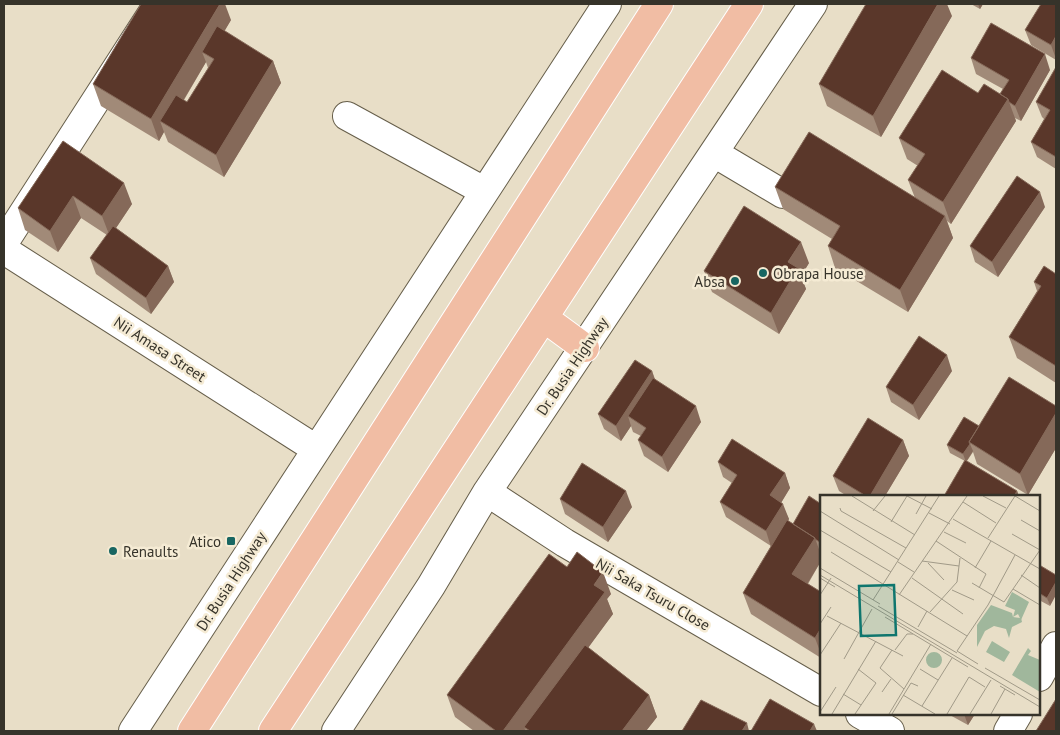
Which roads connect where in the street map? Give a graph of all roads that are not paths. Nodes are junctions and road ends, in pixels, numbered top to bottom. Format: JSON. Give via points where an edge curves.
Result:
{"nodes":[{"id":1,"x":158,"y":4,"type":"edge"},
{"id":2,"x":607,"y":4,"type":"edge"},
{"id":3,"x":659,"y":4,"type":"edge"},
{"id":4,"x":748,"y":4,"type":"edge"},
{"id":5,"x":813,"y":4,"type":"edge"},
{"id":6,"x":347,"y":116,"type":"dead end"},
{"id":7,"x":714,"y":153,"type":"junction"},
{"id":8,"x":484,"y":192,"type":"junction"},
{"id":9,"x":784,"y":194,"type":"edge"},
{"id":10,"x":4,"y":243,"type":"edge"},
{"id":11,"x":4,"y":250,"type":"edge"},
{"id":12,"x":544,"y":318,"type":"junction"},
{"id":13,"x":585,"y":348,"type":"junction"},
{"id":14,"x":316,"y":449,"type":"junction"},
{"id":15,"x":487,"y":492,"type":"junction"},
{"id":16,"x":1056,"y":646,"type":"edge"},
{"id":17,"x":1040,"y":675,"type":"edge"},
{"id":18,"x":820,"y":691,"type":"edge"},
{"id":19,"x":862,"y":715,"type":"edge"},
{"id":20,"x":1017,"y":715,"type":"edge"},
{"id":21,"x":133,"y":731,"type":"edge"},
{"id":22,"x":192,"y":731,"type":"edge"},
{"id":23,"x":273,"y":731,"type":"edge"},
{"id":24,"x":336,"y":731,"type":"edge"},
{"id":25,"x":890,"y":731,"type":"edge"},
{"id":26,"x":1008,"y":731,"type":"edge"}],
"edges":[{"from":1,"to":10,"type":"street"},
{"from":2,"to":8,"type":"street","name":"Dr. Busia Highway"},
{"from":3,"to":22,"type":"highway"},
{"from":4,"to":12,"type":"highway"},
{"from":5,"to":7,"type":"street","name":"Dr. Busia Highway"},
{"from":6,"to":8,"type":"street"},
{"from":7,"to":9,"type":"street"},
{"from":7,"to":13,"type":"street","name":"Dr. Busia Highway"},
{"from":8,"to":14,"type":"street","name":"Dr. Busia Highway"},
{"from":11,"to":14,"type":"street","name":"Nii Amasa Street"},
{"from":12,"to":13,"type":"highway"},
{"from":12,"to":23,"type":"highway"},
{"from":13,"to":15,"type":"street","name":"Dr. Busia Highway"},
{"from":14,"to":21,"type":"street","name":"Dr. Busia Highway"},
{"from":15,"to":18,"type":"street","name":"Nii Saka Tsuru Close","via":[[565,544]]},
{"from":15,"to":24,"type":"street","name":"Dr. Busia Highway","via":[[431,586]]},
{"from":16,"to":17,"type":"street"},
{"from":19,"to":25,"type":"street"},
{"from":20,"to":26,"type":"street"}]}
